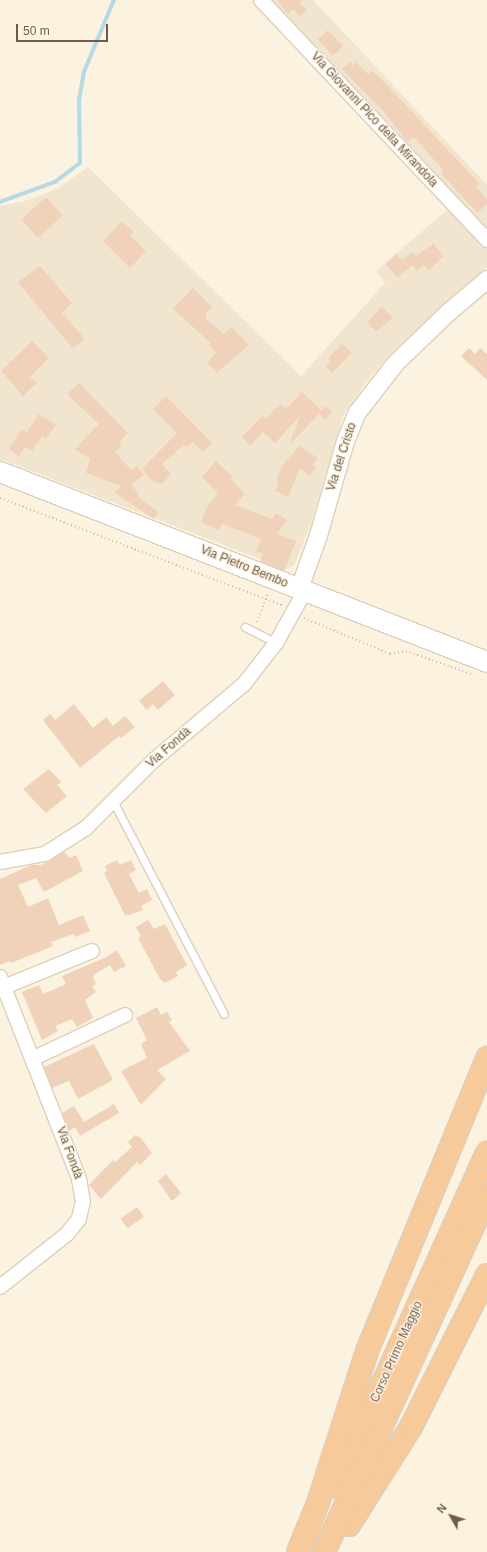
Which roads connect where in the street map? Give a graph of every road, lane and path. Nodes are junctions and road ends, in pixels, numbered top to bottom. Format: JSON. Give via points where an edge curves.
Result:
{"nodes":[{"id":1,"x":261,"y":0,"type":"edge"},
{"id":2,"x":487,"y":240,"type":"edge"},
{"id":3,"x":487,"y":279,"type":"edge"},
{"id":4,"x":0,"y":472,"type":"edge"},
{"id":5,"x":0,"y":498,"type":"edge"},
{"id":6,"x":302,"y":590,"type":"junction"},
{"id":7,"x":266,"y":599,"type":"junction"},
{"id":8,"x":284,"y":606,"type":"dead end"},
{"id":9,"x":303,"y":617,"type":"dead end"},
{"id":10,"x":245,"y":627,"type":"dead end"},
{"id":11,"x":254,"y":631,"type":"junction"},
{"id":12,"x":276,"y":643,"type":"junction"},
{"id":13,"x":481,"y":668,"type":"edge"},
{"id":14,"x":113,"y":801,"type":"junction"},
{"id":15,"x":0,"y":862,"type":"edge"},
{"id":16,"x":92,"y":951,"type":"dead end"},
{"id":17,"x":2,"y":982,"type":"edge"},
{"id":18,"x":224,"y":1014,"type":"dead end"},
{"id":19,"x":125,"y":1015,"type":"dead end"},
{"id":20,"x":487,"y":1058,"type":"edge"},
{"id":21,"x":32,"y":1059,"type":"junction"},
{"id":22,"x":487,"y":1152,"type":"edge"},
{"id":23,"x":487,"y":1196,"type":"edge"},
{"id":24,"x":487,"y":1275,"type":"edge"},
{"id":25,"x":0,"y":1287,"type":"edge"},
{"id":26,"x":298,"y":1552,"type":"edge"},
{"id":27,"x":307,"y":1552,"type":"edge"},
{"id":28,"x":324,"y":1552,"type":"edge"},
{"id":29,"x":335,"y":1552,"type":"edge"}],
"edges":[{"from":1,"to":2,"type":"street","name":"Via Giovanni Pico della Mirandola"},
{"from":3,"to":6,"type":"street","name":"Via del Cristo","via":[[395,363],[357,412],[345,441]]},
{"from":4,"to":6,"type":"main road","name":"Via Pietro Bembo"},
{"from":5,"to":7,"type":"path"},
{"from":6,"to":12,"type":"street","name":"Via Fondà"},
{"from":6,"to":13,"type":"main road","name":"Via Pietro Bembo"},
{"from":7,"to":8,"type":"path"},
{"from":7,"to":11,"type":"path"},
{"from":9,"to":13,"type":"path","via":[[390,654],[406,651],[467,674]]},
{"from":10,"to":11,"type":"lane"},
{"from":11,"to":12,"type":"lane"},
{"from":12,"to":14,"type":"street","name":"Via Fondà","via":[[244,684],[154,760]]},
{"from":14,"to":15,"type":"street","name":"Via Fondà","via":[[86,828],[50,850]]},
{"from":14,"to":18,"type":"lane"},
{"from":16,"to":17,"type":"street","name":"Via Fondà"},
{"from":17,"to":21,"type":"street","name":"Via Fondà"},
{"from":19,"to":21,"type":"street"},
{"from":20,"to":26,"type":"highway","via":[[367,1351],[318,1503]]},
{"from":21,"to":25,"type":"street","name":"Via Fondà","via":[[80,1179],[83,1201],[80,1219],[67,1234]]},
{"from":22,"to":27,"type":"highway","name":"Corso Primo Maggio"},
{"from":23,"to":28,"type":"highway","name":"Corso Primo Maggio"},
{"from":24,"to":29,"type":"highway","via":[[410,1427]]}]}
